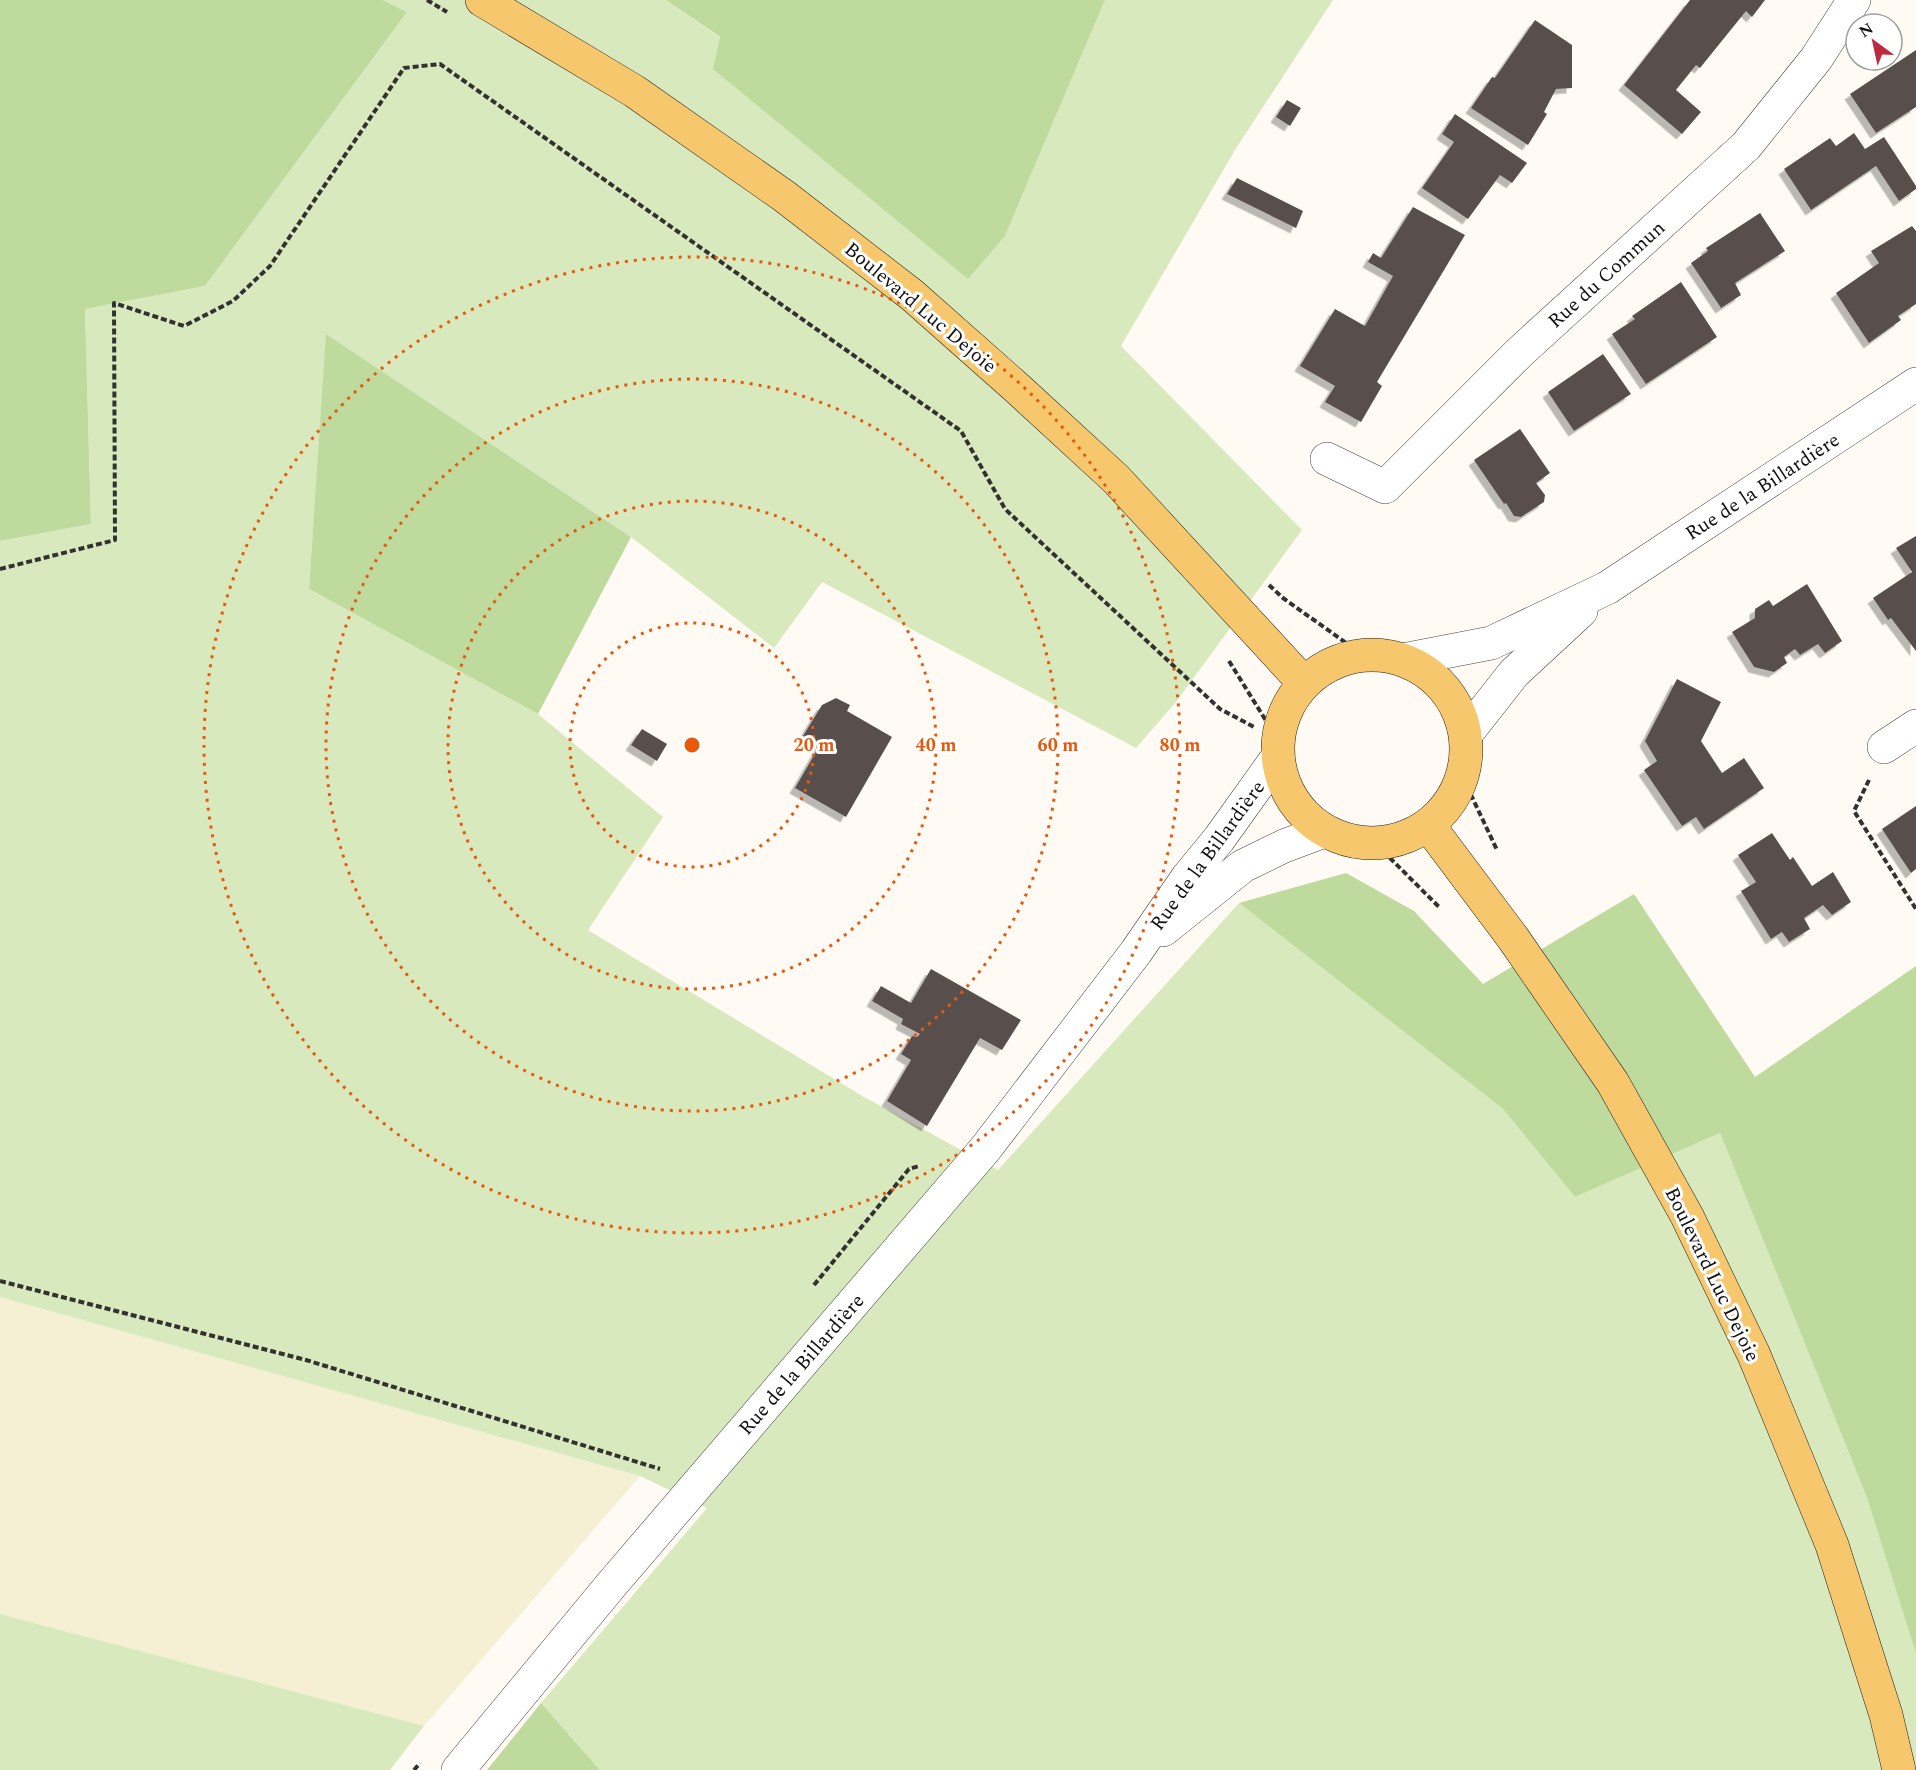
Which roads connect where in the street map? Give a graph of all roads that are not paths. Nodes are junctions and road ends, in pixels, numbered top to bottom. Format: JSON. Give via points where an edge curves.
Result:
{"nodes":[{"id":1,"x":482,"y":0,"type":"edge"},
{"id":2,"x":1854,"y":0,"type":"edge"},
{"id":3,"x":1916,"y":384,"type":"edge"},
{"id":4,"x":1327,"y":459,"type":"dead end"},
{"id":5,"x":1607,"y":588,"type":"junction"},
{"id":6,"x":1403,"y":660,"type":"junction"},
{"id":7,"x":1304,"y":683,"type":"junction"},
{"id":8,"x":1916,"y":726,"type":"edge"},
{"id":9,"x":1466,"y":734,"type":"junction"},
{"id":10,"x":1884,"y":747,"type":"road end"},
{"id":11,"x":1277,"y":749,"type":"junction"},
{"id":12,"x":1429,"y":826,"type":"junction"},
{"id":13,"x":1324,"y":831,"type":"junction"},
{"id":14,"x":1136,"y":952,"type":"junction"},
{"id":15,"x":458,"y":1770,"type":"edge"},
{"id":16,"x":1899,"y":1770,"type":"edge"}],
"edges":[{"from":1,"to":7,"type":"main road","name":"Boulevard Luc Dejoie","via":[[634,91],[783,196],[912,295],[1116,479]]},
{"from":2,"to":4,"type":"street","name":"Rue du Commun","via":[[1816,59],[1746,146],[1520,352],[1385,487]]},
{"from":3,"to":5,"type":"street","name":"Rue de la Billardière"},
{"from":5,"to":6,"type":"street","name":"Rue de la Billardière","via":[[1491,643]]},
{"from":5,"to":9,"type":"street","name":"Rue de la Billardière","via":[[1514,674]]},
{"from":6,"to":7,"type":"main road","via":[[1363,654],[1331,664]]},
{"from":6,"to":9,"type":"main road","via":[[1426,670],[1449,693]]},
{"from":7,"to":11,"type":"main road","via":[[1286,709]]},
{"from":8,"to":10,"type":"street"},
{"from":9,"to":12,"type":"main road","via":[[1468,749],[1463,778],[1450,804]]},
{"from":11,"to":13,"type":"main road","via":[[1287,792],[1302,814]]},
{"from":11,"to":14,"type":"street","name":"Rue de la Billardière","via":[[1219,839]]},
{"from":12,"to":13,"type":"main road","via":[[1404,838],[1377,844],[1350,842]]},
{"from":12,"to":16,"type":"main road","name":"Boulevard Luc Dejoie","via":[[1513,938],[1613,1083],[1687,1216],[1754,1355],[1832,1545],[1886,1714]]},
{"from":13,"to":14,"type":"street","name":"Rue de la Billardière","via":[[1243,866]]},
{"from":14,"to":15,"type":"street","name":"Rue de la Billardière","via":[[986,1148]]}]}
